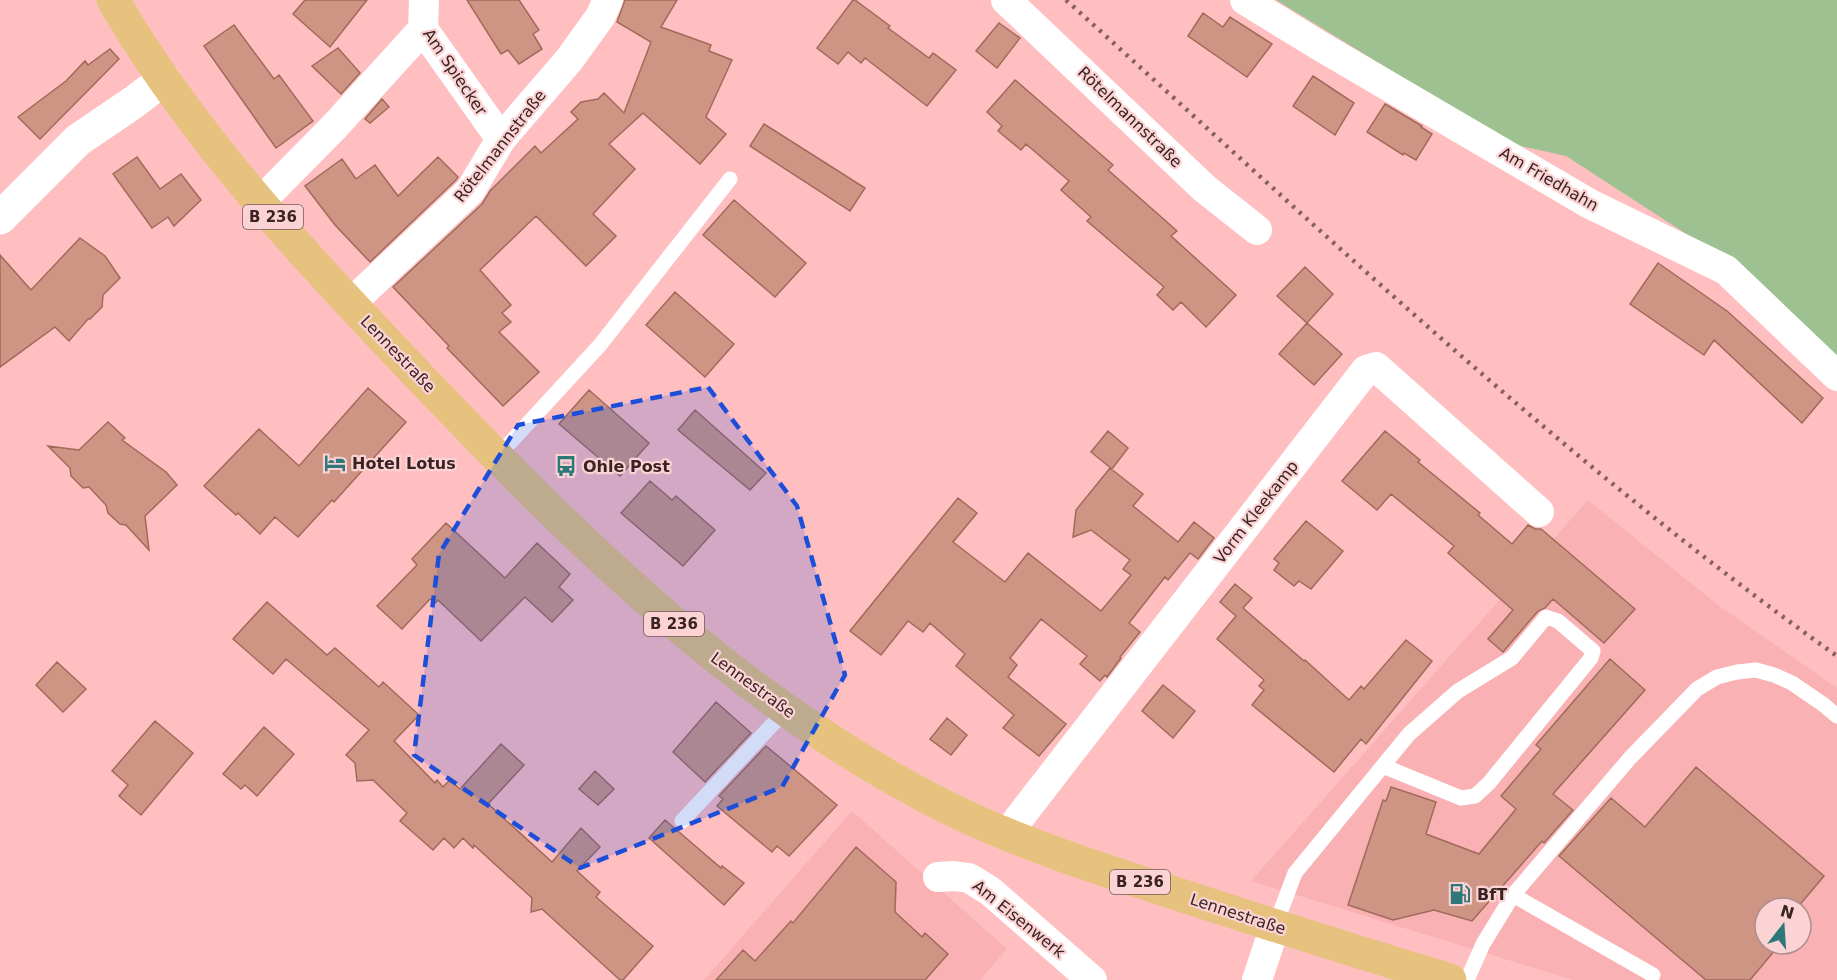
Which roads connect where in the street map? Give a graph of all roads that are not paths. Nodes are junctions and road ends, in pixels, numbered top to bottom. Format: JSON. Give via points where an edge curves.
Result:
{"nodes":[{"id":1,"x":113,"y":0,"type":"edge"},
{"id":2,"x":608,"y":0,"type":"edge"},
{"id":3,"x":1006,"y":0,"type":"edge"},
{"id":4,"x":1245,"y":0,"type":"edge"},
{"id":5,"x":424,"y":14,"type":"edge"},
{"id":6,"x":164,"y":79,"type":"junction"},
{"id":7,"x":501,"y":140,"type":"junction"},
{"id":8,"x":730,"y":179,"type":"dead end"},
{"id":9,"x":260,"y":202,"type":"junction"},
{"id":10,"x":0,"y":218,"type":"edge"},
{"id":11,"x":1257,"y":230,"type":"dead end"},
{"id":12,"x":350,"y":304,"type":"junction"},
{"id":13,"x":1837,"y":376,"type":"edge"},
{"id":14,"x":497,"y":457,"type":"junction"},
{"id":15,"x":1539,"y":512,"type":"dead end"},
{"id":16,"x":786,"y":710,"type":"junction"},
{"id":17,"x":1837,"y":716,"type":"edge"},
{"id":18,"x":1383,"y":766,"type":"junction"},
{"id":19,"x":682,"y":821,"type":"dead end"},
{"id":20,"x":1006,"y":835,"type":"junction"},
{"id":21,"x":938,"y":877,"type":"dead end"},
{"id":22,"x":1514,"y":895,"type":"junction"},
{"id":23,"x":1275,"y":926,"type":"junction"},
{"id":24,"x":1653,"y":975,"type":"dead end"},
{"id":25,"x":1092,"y":980,"type":"edge"},
{"id":26,"x":1257,"y":980,"type":"edge"},
{"id":27,"x":1450,"y":980,"type":"edge"},
{"id":28,"x":1467,"y":980,"type":"edge"}],
"edges":[{"from":1,"to":6,"type":"main road","name":"Lennestraße","number":"B 236"},
{"from":2,"to":7,"type":"street","name":"Rötelmannstraße","via":[[569,60]]},
{"from":3,"to":11,"type":"street","name":"Rötelmannstraße","via":[[1204,188]]},
{"from":4,"to":13,"type":"street","name":"Am Friedhahn","via":[[1590,204],[1726,270]]},
{"from":5,"to":7,"type":"street","name":"Am Spiecker"},
{"from":5,"to":9,"type":"street","via":[[335,126]]},
{"from":6,"to":9,"type":"main road","name":"Lennestraße","number":"B 236"},
{"from":6,"to":10,"type":"street","via":[[78,140]]},
{"from":7,"to":12,"type":"street","name":"Rötelmannstraße","via":[[470,191]]},
{"from":8,"to":14,"type":"lane","via":[[600,345]]},
{"from":9,"to":12,"type":"main road","name":"Lennestraße","number":"B 236"},
{"from":12,"to":14,"type":"main road","name":"Lennestraße","number":"B 236"},
{"from":14,"to":16,"type":"main road","name":"Lennestraße","number":"B 236","via":[[659,611]]},
{"from":15,"to":20,"type":"street","name":"Vorm Kleekamp","via":[[1377,367],[1366,370]]},
{"from":16,"to":19,"type":"lane"},
{"from":16,"to":20,"type":"main road","name":"Lennestraße","number":"B 236","via":[[858,759]]},
{"from":17,"to":22,"type":"lane","via":[[1792,683],[1774,675],[1756,670],[1718,677],[1697,689],[1630,758]]},
{"from":18,"to":18,"type":"lane","via":[[1409,734],[1458,691],[1512,658],[1546,617],[1558,621],[1593,651],[1475,796],[1461,798]]},
{"from":18,"to":23,"type":"lane","via":[[1295,873]]},
{"from":20,"to":23,"type":"main road","name":"Lennestraße","number":"B 236"},
{"from":21,"to":25,"type":"street","name":"Am Eisenwerk","via":[[969,878],[983,886]]},
{"from":22,"to":24,"type":"lane"},
{"from":22,"to":28,"type":"lane","via":[[1483,944]]},
{"from":23,"to":26,"type":"street"},
{"from":23,"to":27,"type":"main road","name":"Lennestraße","number":"B 236"}]}
